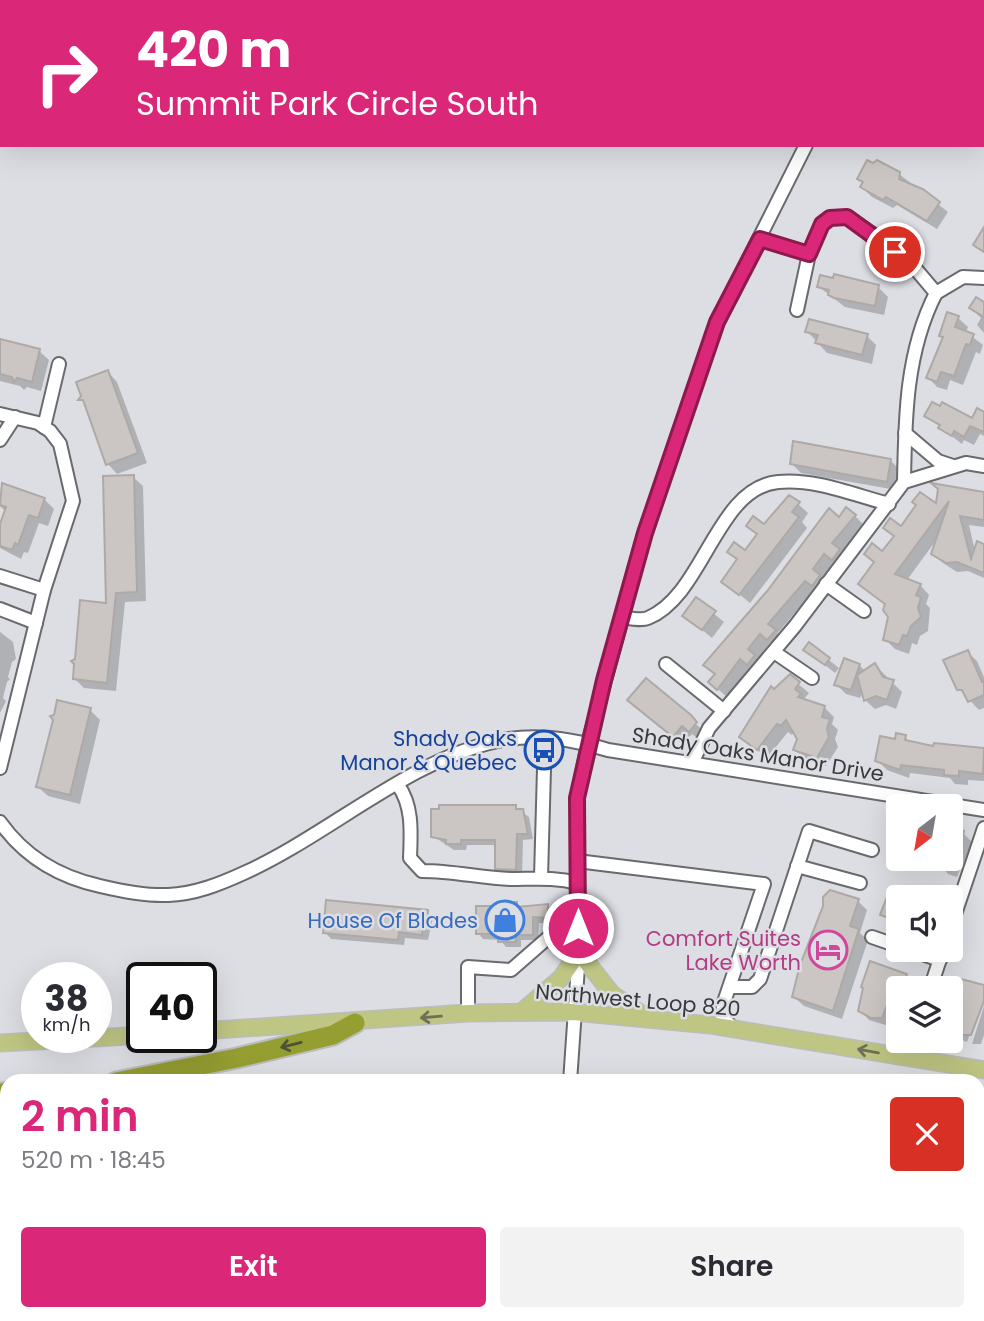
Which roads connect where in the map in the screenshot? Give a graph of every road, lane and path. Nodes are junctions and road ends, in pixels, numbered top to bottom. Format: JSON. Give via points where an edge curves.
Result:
{"nodes":[{"id":1,"x":805,"y":147,"type":"edge"},
{"id":2,"x":760,"y":239,"type":"junction"},
{"id":3,"x":809,"y":254,"type":"junction"},
{"id":4,"x":984,"y":278,"type":"edge"},
{"id":5,"x":936,"y":293,"type":"junction"},
{"id":6,"x":797,"y":310,"type":"dead end"},
{"id":7,"x":59,"y":364,"type":"dead end"},
{"id":8,"x":0,"y":414,"type":"edge"},
{"id":9,"x":15,"y":417,"type":"junction"},
{"id":10,"x":44,"y":427,"type":"junction"},
{"id":11,"x":905,"y":433,"type":"junction"},
{"id":12,"x":0,"y":440,"type":"edge"},
{"id":13,"x":955,"y":466,"type":"junction"},
{"id":14,"x":984,"y":466,"type":"edge"},
{"id":15,"x":904,"y":482,"type":"junction"},
{"id":16,"x":889,"y":504,"type":"junction"},
{"id":17,"x":0,"y":576,"type":"edge"},
{"id":18,"x":826,"y":584,"type":"junction"},
{"id":19,"x":44,"y":590,"type":"junction"},
{"id":20,"x":0,"y":609,"type":"edge"},
{"id":21,"x":864,"y":611,"type":"dead end"},
{"id":22,"x":621,"y":617,"type":"junction"},
{"id":23,"x":36,"y":623,"type":"junction"},
{"id":24,"x":774,"y":652,"type":"junction"},
{"id":25,"x":666,"y":664,"type":"dead end"},
{"id":26,"x":812,"y":678,"type":"dead end"},
{"id":27,"x":724,"y":711,"type":"junction"},
{"id":28,"x":588,"y":743,"type":"junction"},
{"id":29,"x":692,"y":763,"type":"junction"},
{"id":30,"x":0,"y":768,"type":"edge"},
{"id":31,"x":544,"y":769,"type":"dead end"},
{"id":32,"x":398,"y":785,"type":"junction"},
{"id":33,"x":984,"y":810,"type":"edge"},
{"id":34,"x":0,"y":822,"type":"edge"},
{"id":35,"x":984,"y":828,"type":"edge"},
{"id":36,"x":872,"y":850,"type":"dead end"},
{"id":37,"x":578,"y":861,"type":"junction"},
{"id":38,"x":797,"y":866,"type":"junction"},
{"id":39,"x":541,"y":877,"type":"junction"},
{"id":40,"x":578,"y":883,"type":"junction"},
{"id":41,"x":859,"y":883,"type":"dead end"},
{"id":42,"x":764,"y":884,"type":"junction"},
{"id":43,"x":963,"y":890,"type":"edge"},
{"id":44,"x":788,"y":893,"type":"junction"},
{"id":45,"x":578,"y":928,"type":"junction"},
{"id":46,"x":872,"y":937,"type":"dead end"},
{"id":47,"x":886,"y":942,"type":"edge"},
{"id":48,"x":579,"y":952,"type":"junction"},
{"id":49,"x":731,"y":986,"type":"junction"},
{"id":50,"x":523,"y":1010,"type":"junction"},
{"id":51,"x":575,"y":1012,"type":"junction"},
{"id":52,"x":468,"y":1013,"type":"junction"},
{"id":53,"x":647,"y":1017,"type":"junction"},
{"id":54,"x":355,"y":1023,"type":"junction"},
{"id":55,"x":732,"y":1028,"type":"junction"},
{"id":56,"x":217,"y":1030,"type":"edge"},
{"id":57,"x":21,"y":1042,"type":"edge"},
{"id":58,"x":0,"y":1043,"type":"edge"},
{"id":59,"x":908,"y":1053,"type":"edge"},
{"id":60,"x":907,"y":1057,"type":"junction"},
{"id":61,"x":984,"y":1070,"type":"edge"},
{"id":62,"x":156,"y":1074,"type":"edge"},
{"id":63,"x":571,"y":1074,"type":"edge"}],
"edges":[{"from":1,"to":2,"type":"street"},
{"from":2,"to":3,"type":"street"},
{"from":2,"to":22,"type":"street","via":[[717,322]]},
{"from":3,"to":5,"type":"street","via":[[822,224],[830,218],[847,217],[914,267]]},
{"from":3,"to":6,"type":"street"},
{"from":4,"to":5,"type":"street","via":[[963,277]]},
{"from":5,"to":11,"type":"street","via":[[921,325]]},
{"from":7,"to":10,"type":"street"},
{"from":8,"to":9,"type":"street"},
{"from":9,"to":10,"type":"street"},
{"from":9,"to":12,"type":"street"},
{"from":10,"to":19,"type":"street","via":[[60,444],[73,501]]},
{"from":11,"to":13,"type":"street","via":[[938,461]]},
{"from":11,"to":15,"type":"street"},
{"from":13,"to":14,"type":"street"},
{"from":13,"to":15,"type":"street"},
{"from":15,"to":16,"type":"street"},
{"from":16,"to":18,"type":"street"},
{"from":16,"to":22,"type":"street","via":[[802,482],[776,482],[746,493],[668,605],[646,619]]},
{"from":17,"to":19,"type":"street"},
{"from":18,"to":21,"type":"street"},
{"from":18,"to":24,"type":"street"},
{"from":19,"to":23,"type":"street"},
{"from":20,"to":23,"type":"street"},
{"from":22,"to":28,"type":"street"},
{"from":23,"to":30,"type":"street"},
{"from":24,"to":26,"type":"street"},
{"from":24,"to":27,"type":"street"},
{"from":25,"to":27,"type":"street"},
{"from":27,"to":29,"type":"street","via":[[709,728]]},
{"from":28,"to":29,"type":"street","name":"Shady Oaks Manor Drive"},
{"from":28,"to":32,"type":"street","name":"Shady Oaks Manor Drive","via":[[574,739],[498,740]]},
{"from":28,"to":37,"type":"street","via":[[577,798]]},
{"from":29,"to":33,"type":"street","name":"Shady Oaks Manor Drive"},
{"from":31,"to":39,"type":"street"},
{"from":32,"to":34,"type":"street","name":"Shady Oaks Manor Drive","via":[[278,858],[197,892],[167,896],[120,890],[59,874]]},
{"from":32,"to":39,"type":"street","via":[[407,798],[410,858],[418,868],[512,879]]},
{"from":35,"to":43,"type":"street"},
{"from":36,"to":38,"type":"street","via":[[809,831]]},
{"from":37,"to":40,"type":"street"},
{"from":37,"to":42,"type":"street"},
{"from":38,"to":41,"type":"street"},
{"from":38,"to":44,"type":"street"},
{"from":39,"to":40,"type":"street"},
{"from":40,"to":45,"type":"street"},
{"from":42,"to":44,"type":"street"},
{"from":42,"to":49,"type":"street"},
{"from":44,"to":49,"type":"street","via":[[757,985]]},
{"from":45,"to":48,"type":"street"},
{"from":45,"to":52,"type":"street","via":[[558,929],[511,970],[468,967]]},
{"from":46,"to":47,"type":"street"},
{"from":48,"to":50,"type":"main road","via":[[561,978]]},
{"from":48,"to":51,"type":"street"},
{"from":48,"to":53,"type":"main road","via":[[612,994]]},
{"from":49,"to":55,"type":"street","via":[[722,1015]]},
{"from":50,"to":51,"type":"main road","name":"Northwest Loop 820"},
{"from":50,"to":52,"type":"main road","name":"Northwest Loop 820"},
{"from":51,"to":53,"type":"main road","name":"Northwest Loop 820"},
{"from":51,"to":63,"type":"street"},
{"from":52,"to":54,"type":"main road","name":"Northwest Loop 820","one_way":true},
{"from":53,"to":55,"type":"main road","name":"Northwest Loop 820"},
{"from":54,"to":56,"type":"main road","name":"Northwest Loop 820"},
{"from":54,"to":62,"type":"highway","one_way":true,"via":[[333,1035]]},
{"from":60,"to":55,"type":"main road","name":"Northwest Loop 820","one_way":true},
{"from":57,"to":58,"type":"main road"},
{"from":59,"to":60,"type":"street"},
{"from":60,"to":61,"type":"main road","name":"Northwest Loop 820"}]}
